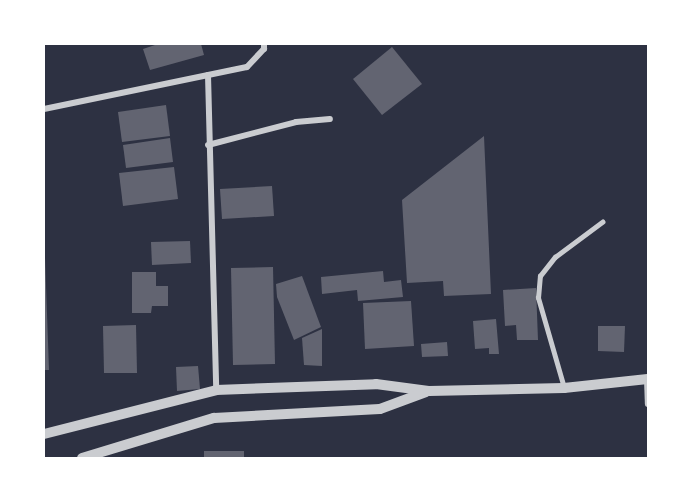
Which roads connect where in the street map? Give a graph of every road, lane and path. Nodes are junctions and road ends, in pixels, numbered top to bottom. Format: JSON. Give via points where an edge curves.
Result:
{"nodes":[{"id":1,"x":264,"y":44,"type":"edge"},
{"id":2,"x":208,"y":75,"type":"junction"},
{"id":3,"x":44,"y":109,"type":"edge"},
{"id":4,"x":330,"y":119,"type":"dead end"},
{"id":5,"x":208,"y":145,"type":"junction"},
{"id":6,"x":602,"y":222,"type":"dead end"},
{"id":7,"x":648,"y":379,"type":"edge"},
{"id":8,"x":564,"y":388,"type":"junction"},
{"id":9,"x":216,"y":390,"type":"junction"},
{"id":10,"x":429,"y":391,"type":"junction"},
{"id":11,"x":648,"y":404,"type":"edge"},
{"id":12,"x":44,"y":434,"type":"edge"},
{"id":13,"x":82,"y":459,"type":"edge"}],
"edges":[{"from":1,"to":2,"type":"street","via":[[247,67]]},
{"from":2,"to":3,"type":"street"},
{"from":2,"to":5,"type":"street"},
{"from":4,"to":5,"type":"street","via":[[296,122]]},
{"from":5,"to":9,"type":"street"},
{"from":6,"to":8,"type":"lane","via":[[555,257],[540,276],[538,298]]},
{"from":7,"to":8,"type":"street"},
{"from":7,"to":11,"type":"street"},
{"from":8,"to":10,"type":"street"},
{"from":9,"to":10,"type":"street","via":[[376,384]]},
{"from":9,"to":12,"type":"street"},
{"from":10,"to":13,"type":"street","via":[[380,409],[214,418]]}]}
